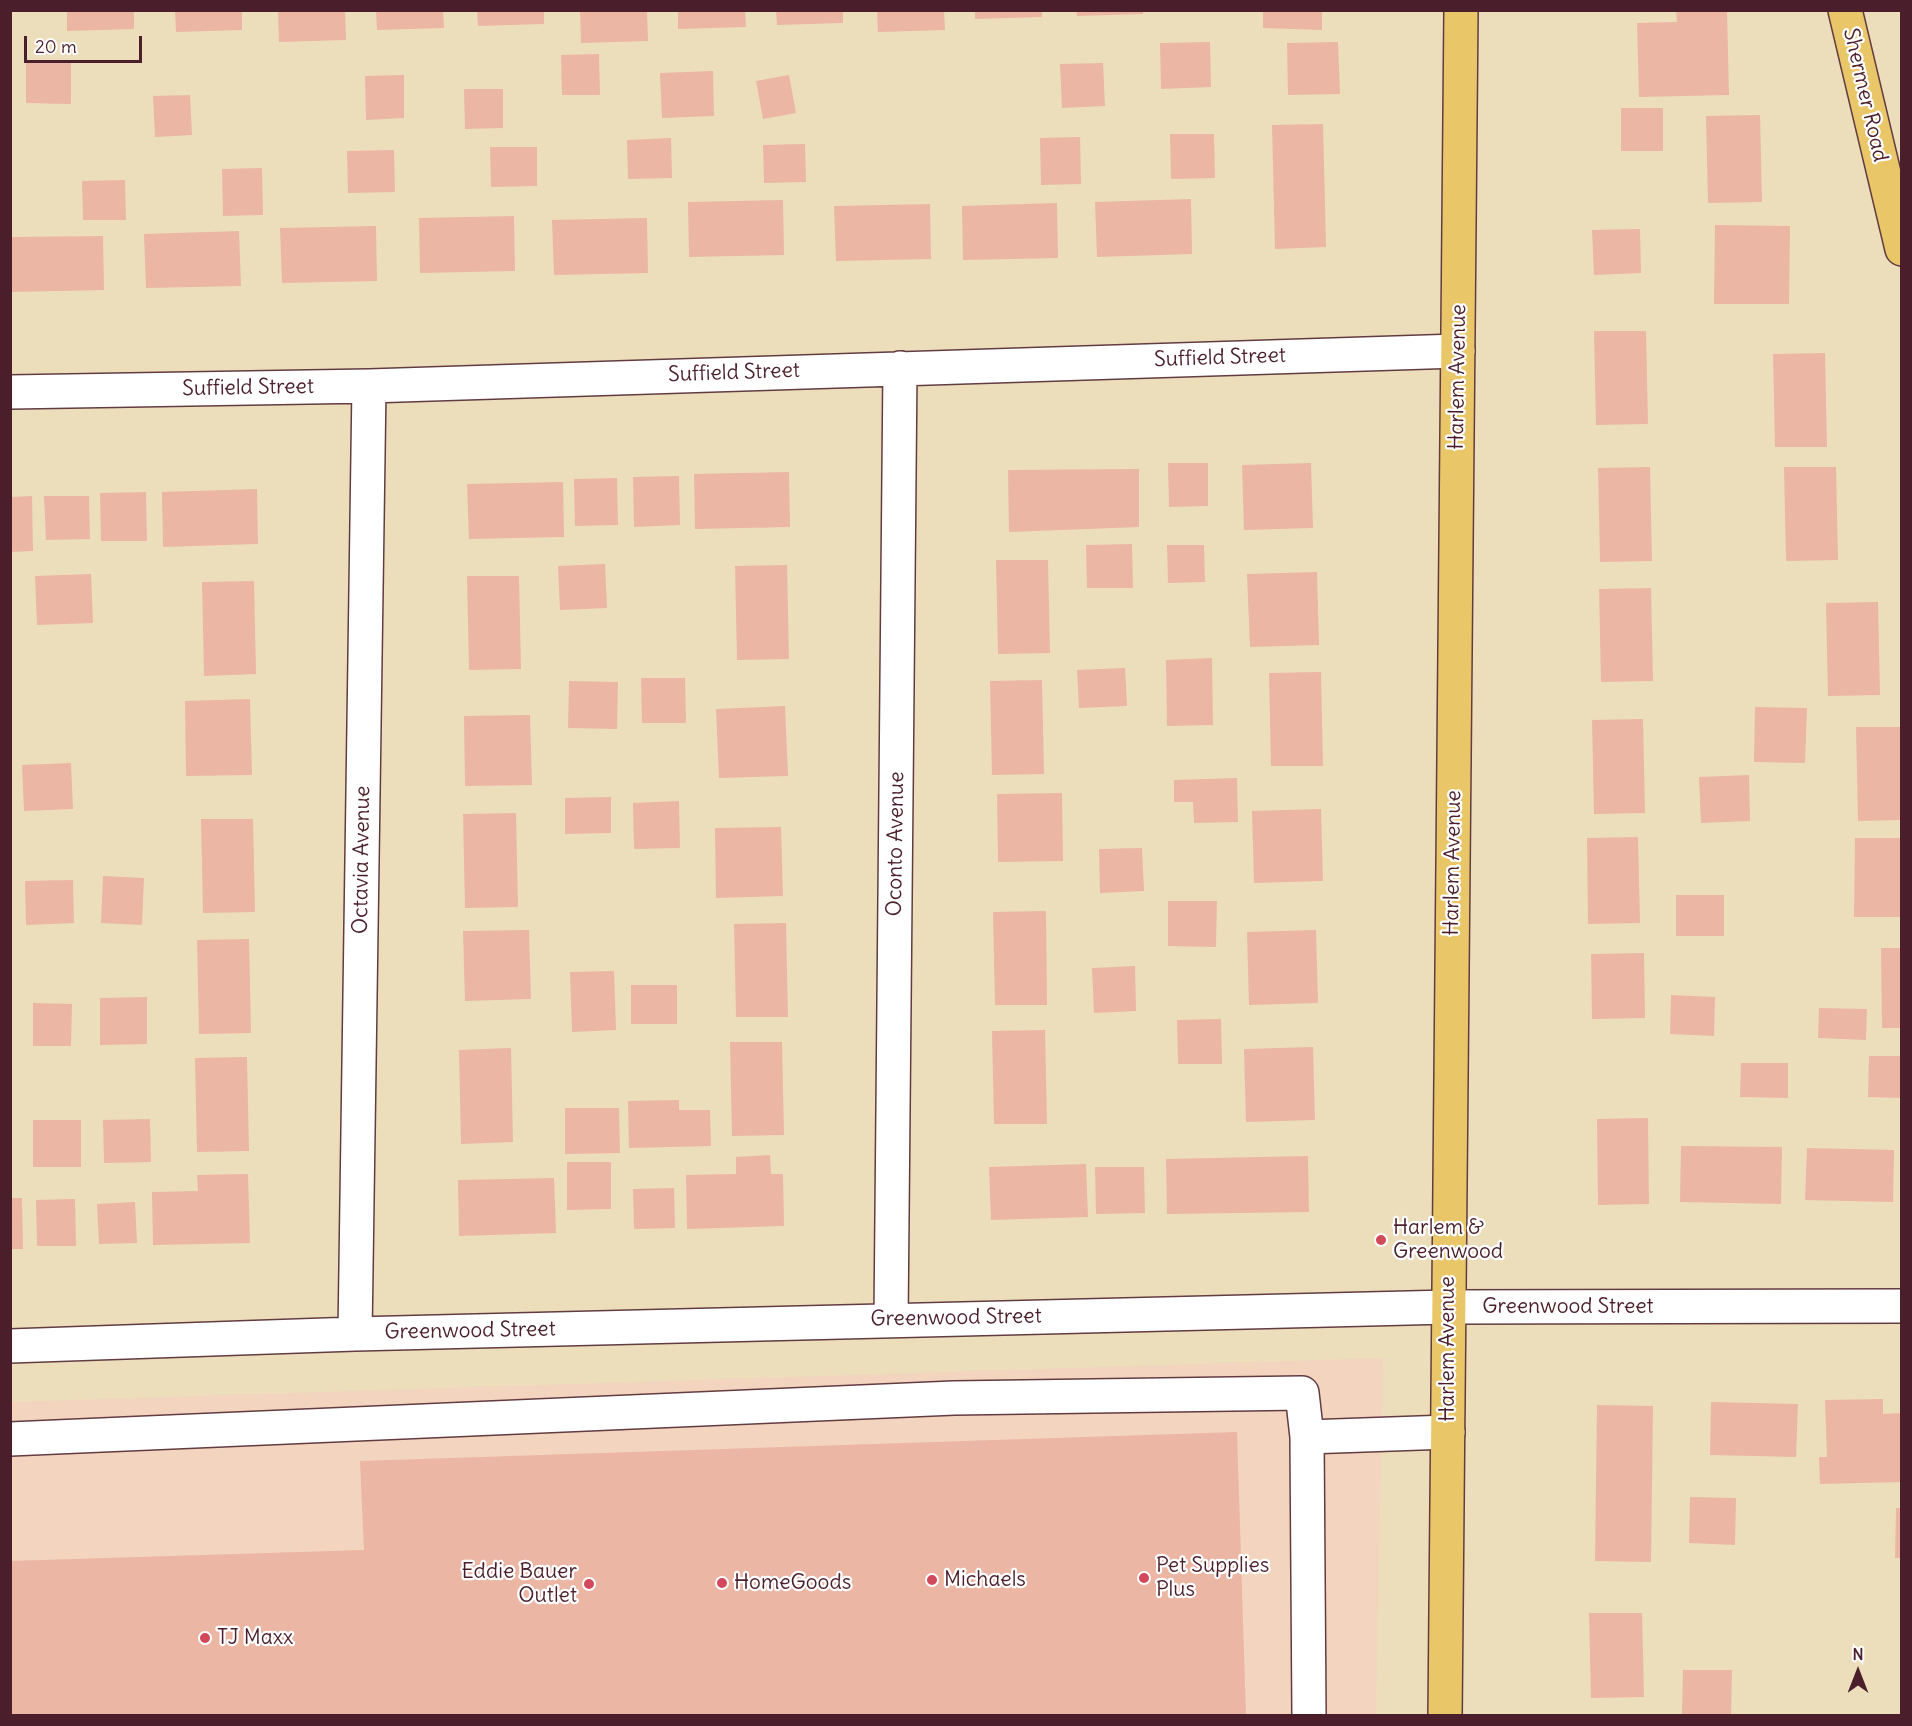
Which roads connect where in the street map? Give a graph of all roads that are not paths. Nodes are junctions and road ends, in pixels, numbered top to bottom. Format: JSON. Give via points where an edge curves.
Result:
{"nodes":[{"id":1,"x":1461,"y":10,"type":"edge"},
{"id":2,"x":1845,"y":10,"type":"edge"},
{"id":3,"x":1902,"y":249,"type":"edge"},
{"id":4,"x":1458,"y":351,"type":"junction"},
{"id":5,"x":900,"y":368,"type":"junction"},
{"id":6,"x":369,"y":386,"type":"junction"},
{"id":7,"x":10,"y":392,"type":"edge"},
{"id":8,"x":1902,"y":1306,"type":"edge"},
{"id":9,"x":1449,"y":1307,"type":"junction"},
{"id":10,"x":891,"y":1320,"type":"junction"},
{"id":11,"x":355,"y":1334,"type":"junction"},
{"id":12,"x":10,"y":1346,"type":"edge"},
{"id":13,"x":1448,"y":1432,"type":"junction"},
{"id":14,"x":1306,"y":1437,"type":"junction"},
{"id":15,"x":10,"y":1439,"type":"edge"},
{"id":16,"x":1309,"y":1716,"type":"edge"},
{"id":17,"x":1445,"y":1716,"type":"edge"}],
"edges":[{"from":1,"to":4,"type":"main road","name":"Harlem Avenue"},
{"from":2,"to":3,"type":"main road","name":"Shermer Road"},
{"from":4,"to":5,"type":"street","name":"Suffield Street"},
{"from":4,"to":9,"type":"main road","name":"Harlem Avenue"},
{"from":5,"to":6,"type":"street","name":"Suffield Street"},
{"from":5,"to":10,"type":"street","name":"Oconto Avenue"},
{"from":6,"to":7,"type":"street","name":"Suffield Street"},
{"from":6,"to":11,"type":"street","name":"Octavia Avenue"},
{"from":8,"to":9,"type":"street","name":"Greenwood Street"},
{"from":9,"to":10,"type":"street","name":"Greenwood Street"},
{"from":9,"to":13,"type":"main road","name":"Harlem Avenue"},
{"from":10,"to":11,"type":"street","name":"Greenwood Street"},
{"from":11,"to":12,"type":"street","name":"Greenwood Street"},
{"from":13,"to":14,"type":"street"},
{"from":13,"to":17,"type":"main road","name":"Harlem Avenue"},
{"from":14,"to":15,"type":"street","via":[[1302,1393],[954,1398]]},
{"from":14,"to":16,"type":"street"}]}
